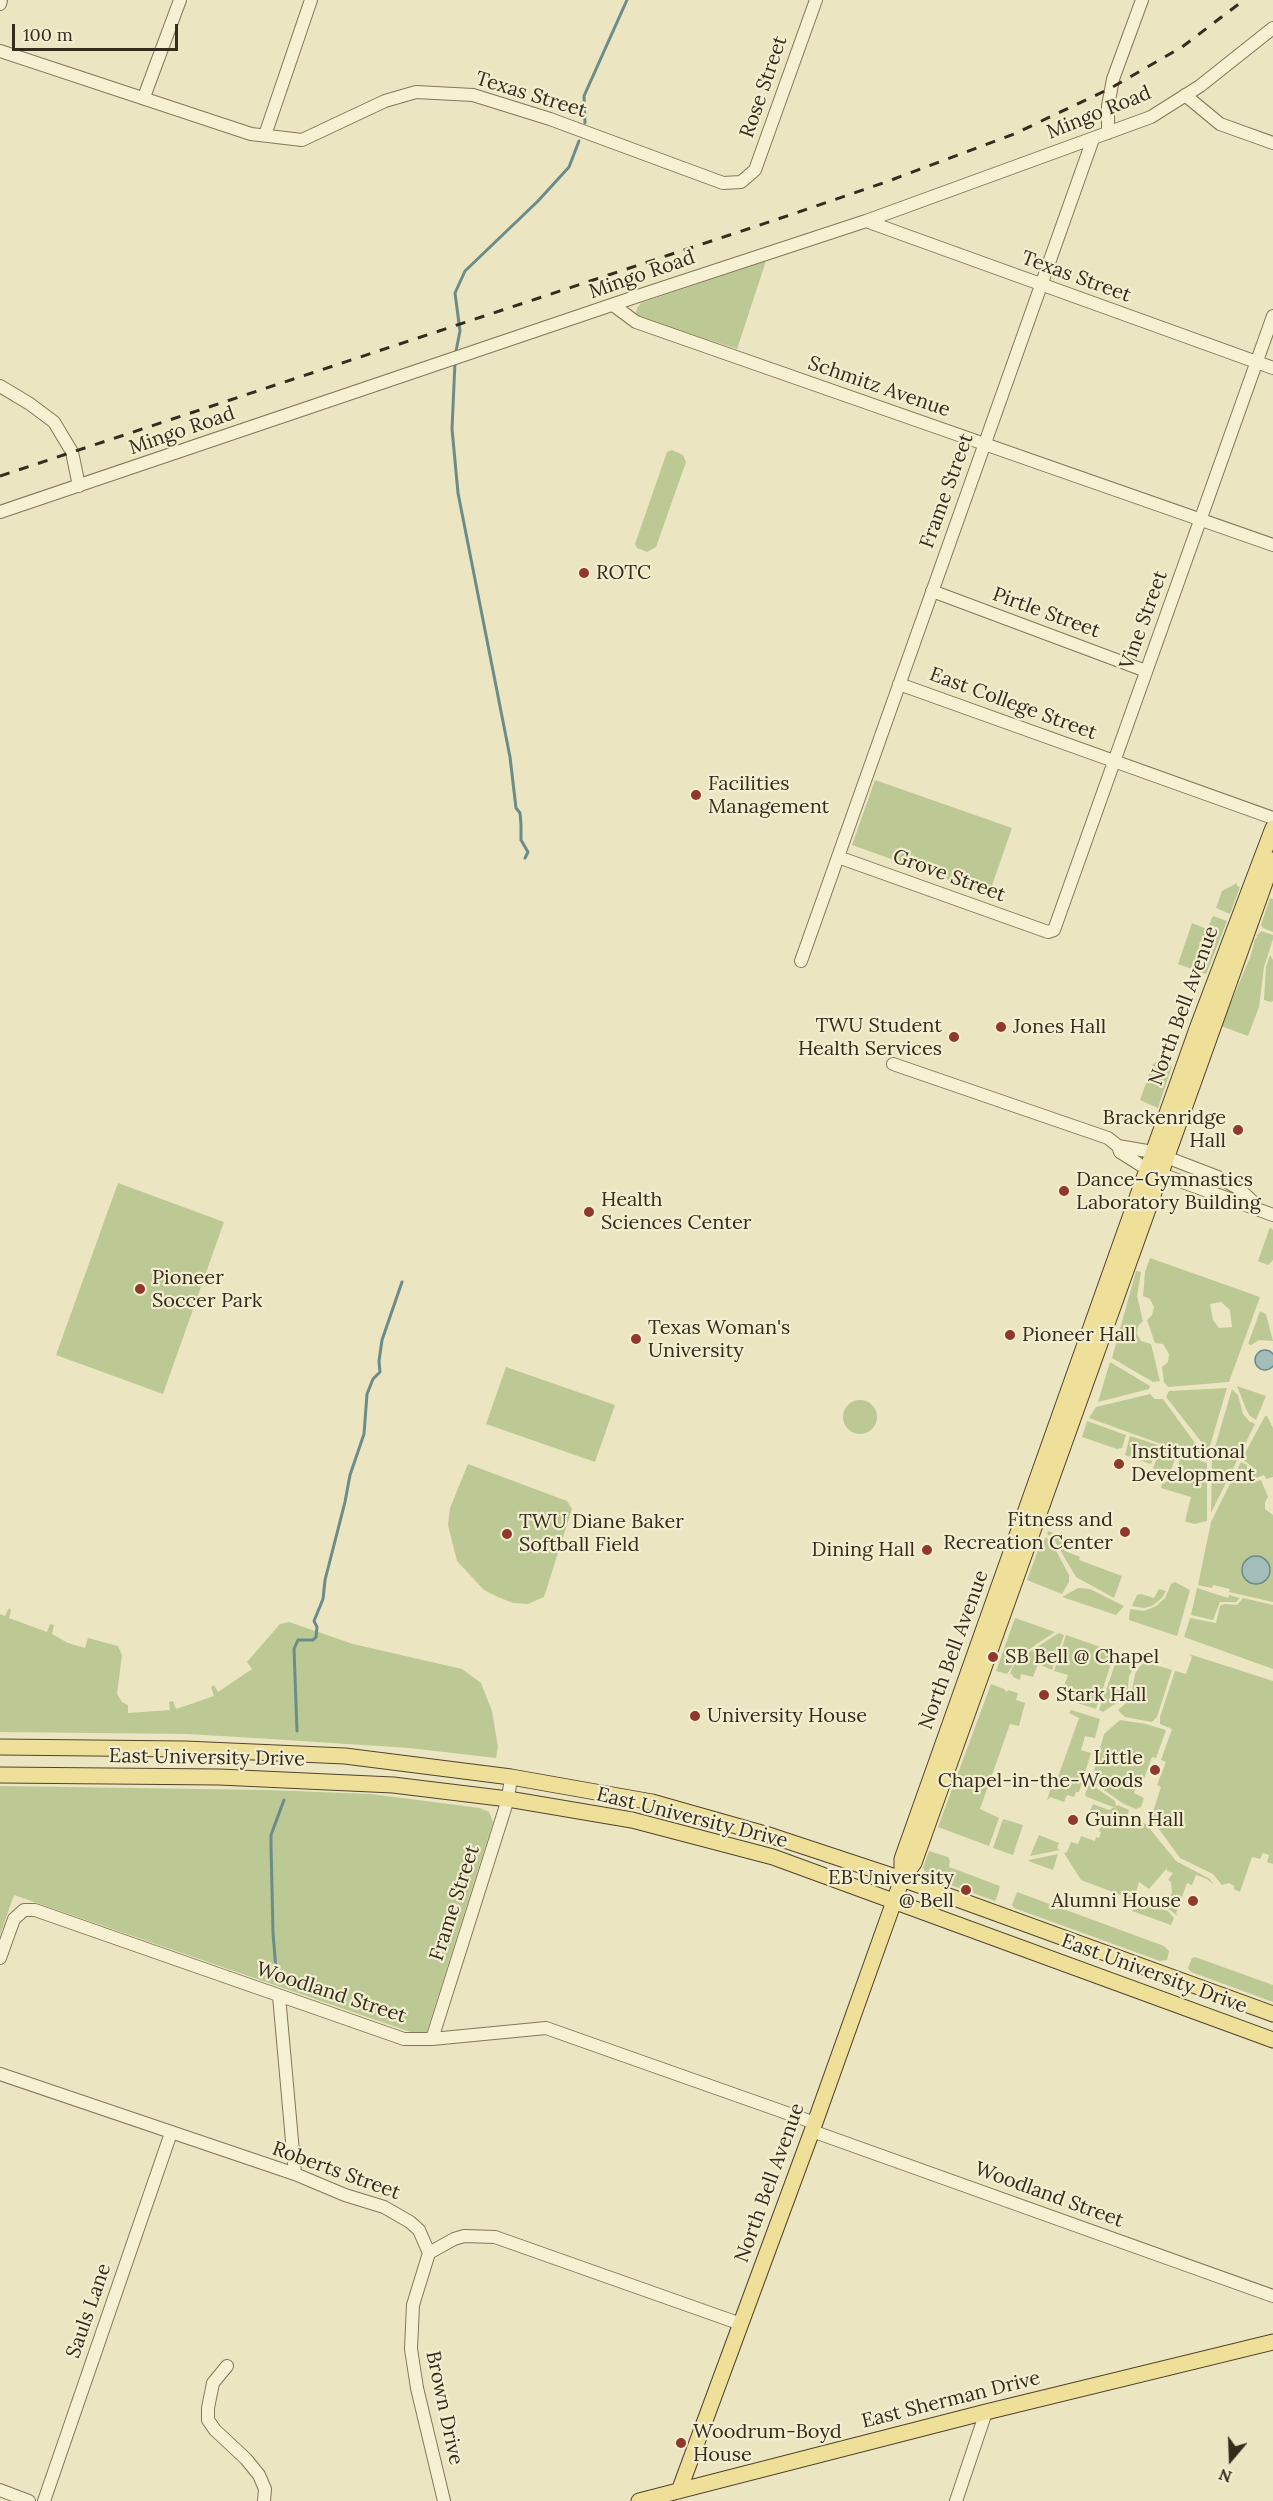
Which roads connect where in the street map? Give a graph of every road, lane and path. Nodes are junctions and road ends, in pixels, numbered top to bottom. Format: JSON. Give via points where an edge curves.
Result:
{"nodes":[{"id":1,"x":180,"y":0,"type":"edge"},
{"id":2,"x":311,"y":0,"type":"edge"},
{"id":3,"x":816,"y":0,"type":"edge"},
{"id":4,"x":1142,"y":0,"type":"edge"},
{"id":5,"x":1273,"y":28,"type":"edge"},
{"id":6,"x":0,"y":51,"type":"edge"},
{"id":7,"x":1185,"y":95,"type":"junction"},
{"id":8,"x":144,"y":97,"type":"junction"},
{"id":9,"x":1108,"y":133,"type":"junction"},
{"id":10,"x":265,"y":135,"type":"junction"},
{"id":11,"x":1093,"y":139,"type":"junction"},
{"id":12,"x":1273,"y":143,"type":"edge"},
{"id":13,"x":741,"y":182,"type":"joint"},
{"id":14,"x":866,"y":221,"type":"junction"},
{"id":15,"x":1041,"y":285,"type":"junction"},
{"id":16,"x":613,"y":305,"type":"junction"},
{"id":17,"x":1273,"y":316,"type":"edge"},
{"id":18,"x":1257,"y":362,"type":"junction"},
{"id":19,"x":1273,"y":368,"type":"edge"},
{"id":20,"x":0,"y":386,"type":"edge"},
{"id":21,"x":984,"y":444,"type":"junction"},
{"id":22,"x":80,"y":486,"type":"junction"},
{"id":23,"x":0,"y":512,"type":"edge"},
{"id":24,"x":1200,"y":520,"type":"junction"},
{"id":25,"x":1273,"y":545,"type":"edge"},
{"id":26,"x":932,"y":591,"type":"junction"},
{"id":27,"x":1146,"y":671,"type":"junction"},
{"id":28,"x":899,"y":684,"type":"junction"},
{"id":29,"x":1114,"y":762,"type":"junction"},
{"id":30,"x":1273,"y":818,"type":"edge"},
{"id":31,"x":1273,"y":828,"type":"edge"},
{"id":32,"x":837,"y":856,"type":"junction"},
{"id":33,"x":1273,"y":860,"type":"edge"},
{"id":34,"x":1048,"y":932,"type":"joint"},
{"id":35,"x":801,"y":961,"type":"dead end"},
{"id":36,"x":893,"y":1064,"type":"dead end"},
{"id":37,"x":1118,"y":1146,"type":"junction"},
{"id":38,"x":1160,"y":1154,"type":"junction"},
{"id":39,"x":1153,"y":1172,"type":"junction"},
{"id":40,"x":1257,"y":1209,"type":"junction"},
{"id":41,"x":1273,"y":1215,"type":"edge"},
{"id":42,"x":0,"y":1747,"type":"edge"},
{"id":43,"x":0,"y":1775,"type":"edge"},
{"id":44,"x":511,"y":1777,"type":"junction"},
{"id":45,"x":508,"y":1799,"type":"junction"},
{"id":46,"x":902,"y":1879,"type":"junction"},
{"id":47,"x":894,"y":1900,"type":"junction"},
{"id":48,"x":0,"y":1958,"type":"edge"},
{"id":49,"x":279,"y":1996,"type":"junction"},
{"id":50,"x":1273,"y":2014,"type":"edge"},
{"id":51,"x":432,"y":2039,"type":"junction"},
{"id":52,"x":1273,"y":2040,"type":"edge"},
{"id":53,"x":0,"y":2074,"type":"edge"},
{"id":54,"x":814,"y":2127,"type":"junction"},
{"id":55,"x":171,"y":2133,"type":"junction"},
{"id":56,"x":295,"y":2174,"type":"junction"},
{"id":57,"x":429,"y":2253,"type":"junction"},
{"id":58,"x":1273,"y":2296,"type":"edge"},
{"id":59,"x":741,"y":2324,"type":"junction"},
{"id":60,"x":1273,"y":2342,"type":"edge"},
{"id":61,"x":227,"y":2366,"type":"dead end"},
{"id":62,"x":986,"y":2412,"type":"junction"},
{"id":63,"x":0,"y":2490,"type":"edge"},
{"id":64,"x":677,"y":2496,"type":"edge"},
{"id":65,"x":29,"y":2501,"type":"edge"},
{"id":66,"x":44,"y":2501,"type":"edge"},
{"id":67,"x":264,"y":2501,"type":"edge"},
{"id":68,"x":444,"y":2501,"type":"edge"},
{"id":69,"x":639,"y":2501,"type":"edge"},
{"id":70,"x":956,"y":2501,"type":"edge"}],
"edges":[{"from":1,"to":8,"type":"street"},
{"from":2,"to":10,"type":"street"},
{"from":3,"to":13,"type":"street","name":"Rose Street","via":[[755,170]]},
{"from":4,"to":9,"type":"street","via":[[1113,80]]},
{"from":5,"to":7,"type":"street","name":"Mingo Road"},
{"from":6,"to":8,"type":"street","name":"Texas Street"},
{"from":7,"to":9,"type":"street","name":"Mingo Road","via":[[1151,117]]},
{"from":7,"to":12,"type":"street","via":[[1220,124]]},
{"from":8,"to":10,"type":"street","name":"Texas Street","via":[[251,134]]},
{"from":9,"to":11,"type":"street","name":"Mingo Road"},
{"from":10,"to":13,"type":"street","name":"Texas Street","via":[[302,140],[385,101],[416,92],[473,95],[723,183]]},
{"from":11,"to":14,"type":"street","name":"Mingo Road"},
{"from":11,"to":15,"type":"street","name":"Frame Street"},
{"from":14,"to":15,"type":"street","name":"Texas Street"},
{"from":14,"to":16,"type":"street","name":"Mingo Road"},
{"from":15,"to":18,"type":"street","name":"Texas Street"},
{"from":15,"to":21,"type":"street","name":"Frame Street"},
{"from":16,"to":21,"type":"street","name":"Schmitz Avenue","via":[[636,322]]},
{"from":16,"to":22,"type":"street","name":"Mingo Road"},
{"from":17,"to":18,"type":"street","name":"Vine Street"},
{"from":18,"to":19,"type":"street","name":"Texas Street"},
{"from":18,"to":24,"type":"street","name":"Vine Street"},
{"from":20,"to":22,"type":"street","via":[[54,422],[72,452]]},
{"from":21,"to":24,"type":"street","name":"Schmitz Avenue"},
{"from":21,"to":26,"type":"street","name":"Frame Street"},
{"from":22,"to":23,"type":"street","name":"Mingo Road"},
{"from":24,"to":25,"type":"street","name":"Schmitz Avenue"},
{"from":24,"to":27,"type":"street","name":"Vine Street"},
{"from":26,"to":27,"type":"street","name":"Pirtle Street"},
{"from":26,"to":28,"type":"street","name":"Frame Street"},
{"from":27,"to":29,"type":"street","name":"Vine Street"},
{"from":28,"to":29,"type":"street","name":"East College Street"},
{"from":28,"to":32,"type":"street","name":"Frame Street"},
{"from":29,"to":30,"type":"street","name":"East College Street"},
{"from":29,"to":34,"type":"street","name":"Vine Street","via":[[1054,930]]},
{"from":31,"to":38,"type":"main road","name":"North Bell Avenue"},
{"from":32,"to":34,"type":"street","name":"Grove Street"},
{"from":32,"to":35,"type":"street","name":"Frame Street"},
{"from":33,"to":38,"type":"main road","name":"North Bell Avenue"},
{"from":36,"to":37,"type":"street","via":[[1108,1138]]},
{"from":37,"to":38,"type":"street"},
{"from":37,"to":39,"type":"street","via":[[1127,1157]]},
{"from":38,"to":39,"type":"main road","name":"North Bell Avenue"},
{"from":38,"to":40,"type":"street","via":[[1238,1188]]},
{"from":39,"to":40,"type":"street"},
{"from":39,"to":46,"type":"main road","name":"North Bell Avenue","via":[[902,1859]]},
{"from":40,"to":41,"type":"street"},
{"from":42,"to":44,"type":"main road","name":"East University Drive","via":[[345,1756]]},
{"from":43,"to":45,"type":"main road","name":"East University Drive","via":[[219,1777],[393,1785]]},
{"from":44,"to":45,"type":"street","name":"Frame Street"},
{"from":44,"to":46,"type":"main road","name":"East University Drive","via":[[652,1802]]},
{"from":45,"to":47,"type":"main road","name":"East University Drive","via":[[643,1823],[773,1857]]},
{"from":45,"to":51,"type":"street","name":"Frame Street"},
{"from":46,"to":47,"type":"main road","name":"North Bell Avenue"},
{"from":46,"to":50,"type":"main road","name":"East University Drive"},
{"from":47,"to":52,"type":"main road","name":"East University Drive"},
{"from":47,"to":54,"type":"main road","name":"North Bell Avenue"},
{"from":48,"to":49,"type":"street","name":"Woodland Street","via":[[14,1919],[24,1910],[35,1910]]},
{"from":49,"to":51,"type":"street","name":"Woodland Street","via":[[404,2039]]},
{"from":49,"to":56,"type":"street"},
{"from":51,"to":54,"type":"street","name":"Woodland Street","via":[[546,2028]]},
{"from":53,"to":55,"type":"street","name":"Roberts Street"},
{"from":54,"to":58,"type":"street","name":"Woodland Street"},
{"from":54,"to":59,"type":"main road","name":"North Bell Avenue"},
{"from":55,"to":56,"type":"street","name":"Roberts Street"},
{"from":55,"to":66,"type":"street","name":"Sauls Lane"},
{"from":56,"to":57,"type":"street","name":"Roberts Street","via":[[398,2214],[419,2230]]},
{"from":57,"to":59,"type":"street","via":[[464,2236],[495,2237]]},
{"from":57,"to":68,"type":"street","name":"Brown Drive","via":[[413,2305],[411,2349]]},
{"from":59,"to":64,"type":"main road","name":"North Bell Avenue"},
{"from":60,"to":62,"type":"main road","name":"East Sherman Drive"},
{"from":61,"to":67,"type":"street","via":[[213,2383],[208,2420],[259,2475],[265,2489]]},
{"from":62,"to":64,"type":"main road","name":"East Sherman Drive"},
{"from":62,"to":70,"type":"street"},
{"from":63,"to":65,"type":"street"},
{"from":64,"to":69,"type":"main road","name":"East Sherman Drive"}]}
